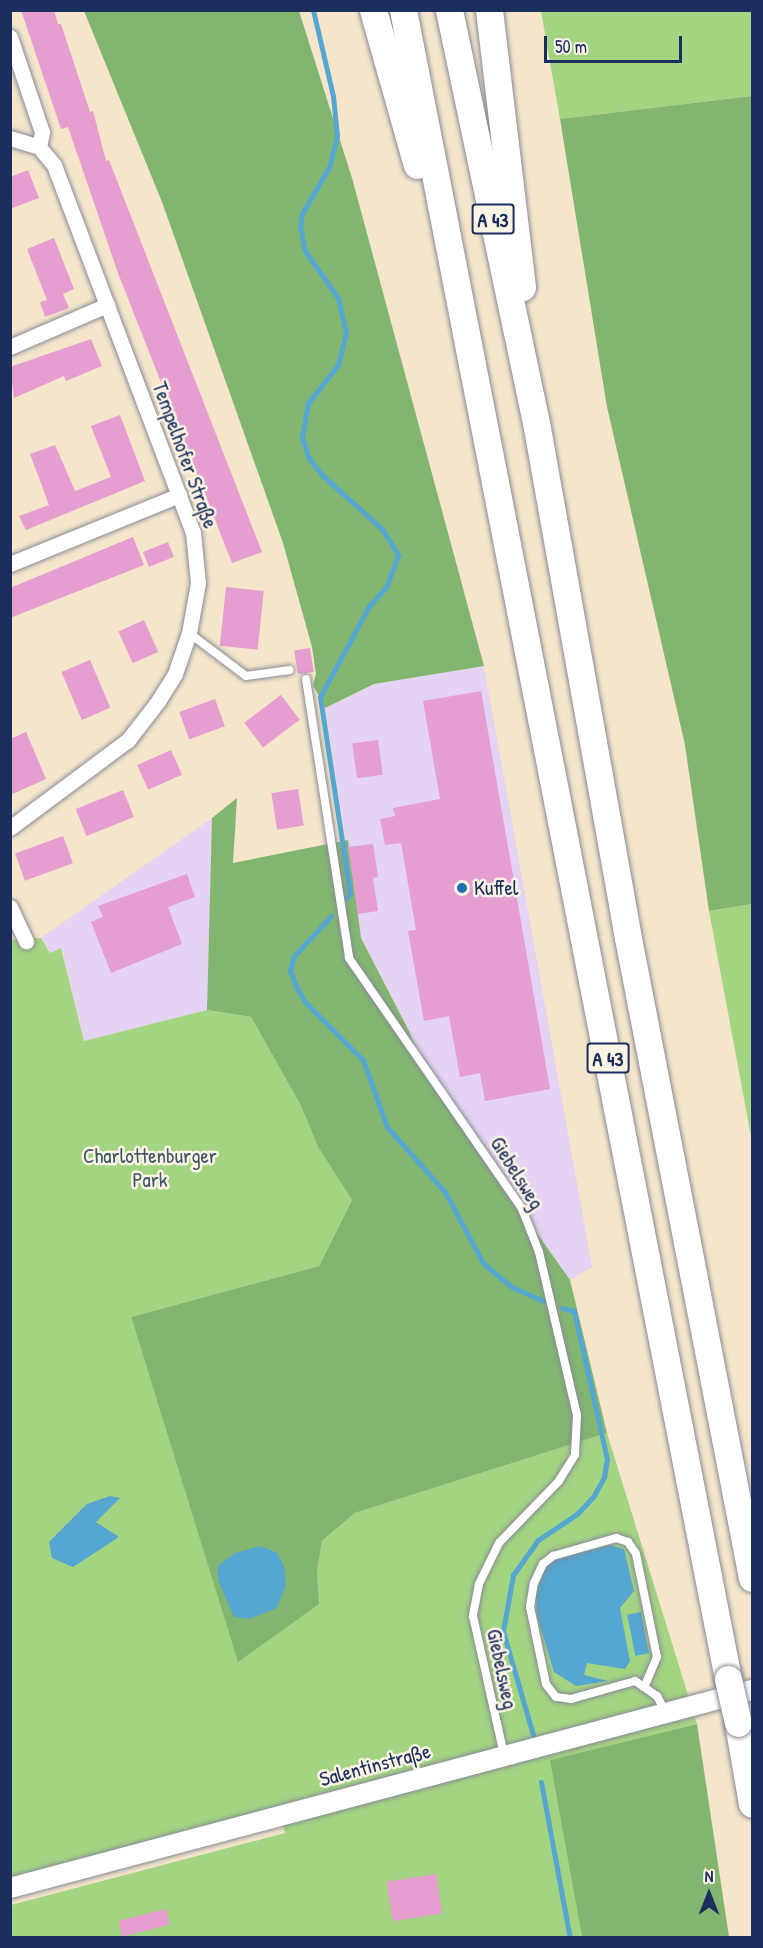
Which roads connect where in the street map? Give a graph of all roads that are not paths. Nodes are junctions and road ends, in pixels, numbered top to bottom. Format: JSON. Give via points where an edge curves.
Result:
{"nodes":[{"id":1,"x":373,"y":10,"type":"edge"},
{"id":2,"x":403,"y":10,"type":"edge"},
{"id":3,"x":449,"y":10,"type":"edge"},
{"id":4,"x":489,"y":10,"type":"edge"},
{"id":5,"x":10,"y":37,"type":"edge"},
{"id":6,"x":10,"y":138,"type":"edge"},
{"id":7,"x":39,"y":147,"type":"junction"},
{"id":8,"x":461,"y":303,"type":"junction"},
{"id":9,"x":107,"y":305,"type":"junction"},
{"id":10,"x":10,"y":347,"type":"edge"},
{"id":11,"x":537,"y":428,"type":"junction"},
{"id":12,"x":179,"y":495,"type":"junction"},
{"id":13,"x":10,"y":564,"type":"edge"},
{"id":14,"x":189,"y":633,"type":"junction"},
{"id":15,"x":290,"y":670,"type":"dead end"},
{"id":16,"x":306,"y":679,"type":"dead end"},
{"id":17,"x":10,"y":828,"type":"edge"},
{"id":18,"x":10,"y":908,"type":"edge"},
{"id":19,"x":26,"y":942,"type":"dead end"},
{"id":20,"x":753,"y":1578,"type":"edge"},
{"id":21,"x":644,"y":1687,"type":"junction"},
{"id":22,"x":753,"y":1690,"type":"edge"},
{"id":23,"x":666,"y":1713,"type":"junction"},
{"id":24,"x":504,"y":1756,"type":"junction"},
{"id":25,"x":753,"y":1804,"type":"edge"},
{"id":26,"x":10,"y":1888,"type":"edge"}],
"edges":[{"from":1,"to":8,"type":"highway","via":[[430,223]]},
{"from":2,"to":8,"type":"highway","number":"A 43"},
{"from":3,"to":11,"type":"highway","number":"A 43"},
{"from":4,"to":11,"type":"highway"},
{"from":5,"to":7,"type":"street","via":[[42,132]]},
{"from":6,"to":7,"type":"street"},
{"from":7,"to":9,"type":"street","name":"Tempelhofer Straße","via":[[54,165]]},
{"from":8,"to":25,"type":"highway","number":"A 43","bridge":true,"via":[[513,595],[613,1082]]},
{"from":9,"to":10,"type":"street"},
{"from":9,"to":12,"type":"street","name":"Tempelhofer Straße"},
{"from":11,"to":20,"type":"highway","number":"A 43","via":[[628,938]]},
{"from":12,"to":13,"type":"street"},
{"from":12,"to":14,"type":"street","name":"Tempelhofer Straße","via":[[198,558]]},
{"from":14,"to":15,"type":"lane","via":[[246,676]]},
{"from":14,"to":17,"type":"street","name":"Tempelhofer Straße","via":[[175,674],[128,740]]},
{"from":16,"to":24,"type":"lane","name":"Giebelsweg","via":[[350,958],[522,1209],[539,1252],[577,1415],[575,1455],[560,1481],[499,1543],[479,1584],[473,1616]]},
{"from":18,"to":19,"type":"street"},
{"from":21,"to":21,"type":"lane","via":[[657,1657],[636,1554],[628,1542],[616,1538],[553,1556],[543,1564],[534,1583],[530,1607],[546,1684],[556,1697],[571,1699],[635,1681]]},
{"from":21,"to":23,"type":"lane","via":[[657,1695]]},
{"from":22,"to":23,"type":"street","name":"Salentinstraße"},
{"from":23,"to":24,"type":"street","name":"Salentinstraße"},
{"from":24,"to":26,"type":"street","name":"Salentinstraße"}]}
